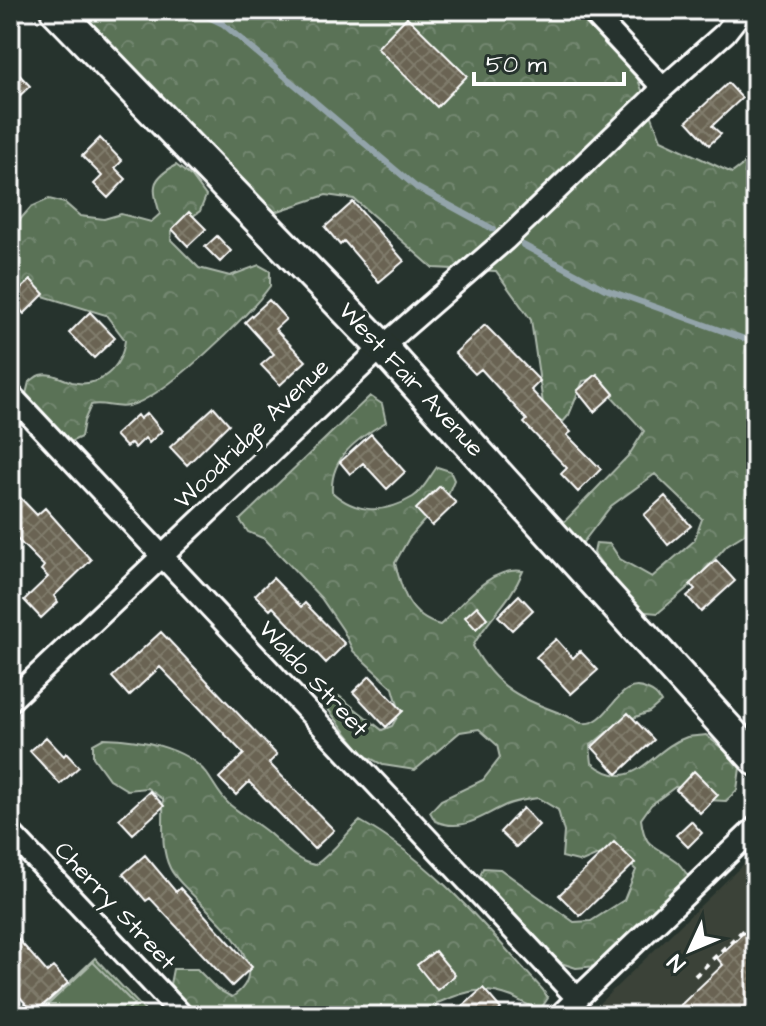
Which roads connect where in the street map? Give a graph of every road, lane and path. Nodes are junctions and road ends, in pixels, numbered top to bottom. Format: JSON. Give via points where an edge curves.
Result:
{"nodes":[{"id":1,"x":56,"y":10,"type":"edge"},
{"id":2,"x":590,"y":10,"type":"edge"},
{"id":3,"x":743,"y":10,"type":"edge"},
{"id":4,"x":663,"y":88,"type":"junction"},
{"id":5,"x":382,"y":347,"type":"junction"},
{"id":6,"x":10,"y":394,"type":"edge"},
{"id":7,"x":162,"y":556,"type":"junction"},
{"id":8,"x":10,"y":701,"type":"edge"},
{"id":9,"x":756,"y":760,"type":"edge"},
{"id":10,"x":756,"y":827,"type":"edge"},
{"id":11,"x":10,"y":832,"type":"edge"},
{"id":12,"x":756,"y":918,"type":"edge"},
{"id":13,"x":695,"y":976,"type":"dead end"},
{"id":14,"x":578,"y":999,"type":"junction"},
{"id":15,"x":183,"y":1016,"type":"edge"},
{"id":16,"x":559,"y":1016,"type":"edge"}],
"edges":[{"from":1,"to":5,"type":"street","name":"West Fair Avenue"},
{"from":2,"to":4,"type":"street"},
{"from":3,"to":4,"type":"street","name":"Woodridge Avenue"},
{"from":4,"to":5,"type":"street","name":"Woodridge Avenue","via":[[505,240]]},
{"from":5,"to":7,"type":"street","name":"Woodridge Avenue"},
{"from":5,"to":9,"type":"street","name":"West Fair Avenue"},
{"from":6,"to":7,"type":"street","name":"Waldo Street"},
{"from":7,"to":8,"type":"street","name":"Woodridge Avenue"},
{"from":7,"to":14,"type":"street","name":"Waldo Street"},
{"from":10,"to":14,"type":"street"},
{"from":11,"to":15,"type":"street","name":"Cherry Street"},
{"from":12,"to":13,"type":"path"},
{"from":14,"to":16,"type":"street"}]}
